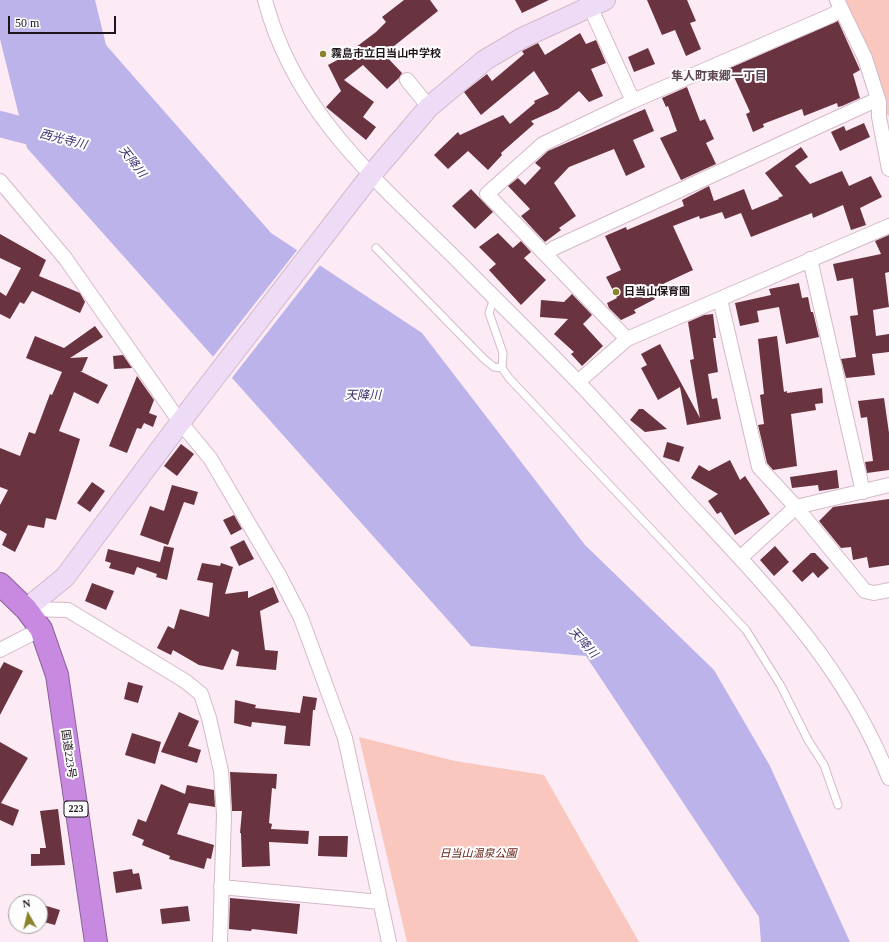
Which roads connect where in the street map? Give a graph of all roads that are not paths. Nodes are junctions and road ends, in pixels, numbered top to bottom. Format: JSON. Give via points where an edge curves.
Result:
{"nodes":[{"id":1,"x":265,"y":0,"type":"edge"},
{"id":2,"x":594,"y":2,"type":"edge"},
{"id":3,"x":839,"y":5,"type":"edge"},
{"id":4,"x":407,"y":80,"type":"dead end"},
{"id":5,"x":633,"y":101,"type":"junction"},
{"id":6,"x":879,"y":102,"type":"junction"},
{"id":7,"x":429,"y":107,"type":"junction"},
{"id":8,"x":884,"y":118,"type":"edge"},
{"id":9,"x":889,"y":169,"type":"edge"},
{"id":10,"x":369,"y":177,"type":"junction"},
{"id":11,"x":0,"y":180,"type":"edge"},
{"id":12,"x":889,"y":226,"type":"edge"},
{"id":13,"x":376,"y":248,"type":"dead end"},
{"id":14,"x":546,"y":254,"type":"junction"},
{"id":15,"x":810,"y":259,"type":"junction"},
{"id":16,"x":494,"y":298,"type":"junction"},
{"id":17,"x":720,"y":299,"type":"junction"},
{"id":18,"x":627,"y":339,"type":"junction"},
{"id":19,"x":502,"y":368,"type":"junction"},
{"id":20,"x":578,"y":382,"type":"junction"},
{"id":21,"x":184,"y":417,"type":"junction"},
{"id":22,"x":889,"y":485,"type":"edge"},
{"id":23,"x":863,"y":492,"type":"junction"},
{"id":24,"x":796,"y":507,"type":"junction"},
{"id":25,"x":740,"y":558,"type":"junction"},
{"id":26,"x":0,"y":584,"type":"edge"},
{"id":27,"x":889,"y":590,"type":"edge"},
{"id":28,"x":26,"y":609,"type":"junction"},
{"id":29,"x":41,"y":629,"type":"junction"},
{"id":30,"x":0,"y":650,"type":"edge"},
{"id":31,"x":889,"y":778,"type":"edge"},
{"id":32,"x":838,"y":805,"type":"dead end"},
{"id":33,"x":221,"y":887,"type":"junction"},
{"id":34,"x":380,"y":902,"type":"junction"},
{"id":35,"x":96,"y":942,"type":"edge"},
{"id":36,"x":220,"y":942,"type":"edge"},
{"id":37,"x":389,"y":942,"type":"edge"}],
"edges":[{"from":1,"to":10,"type":"street","via":[[271,23],[296,79],[325,123]]},
{"from":2,"to":5,"type":"street"},
{"from":2,"to":7,"type":"street","via":[[522,38],[485,60]]},
{"from":3,"to":5,"type":"street","via":[[830,16]]},
{"from":3,"to":6,"type":"street","via":[[865,58]]},
{"from":4,"to":7,"type":"street"},
{"from":5,"to":14,"type":"street","via":[[543,144],[487,194]]},
{"from":6,"to":8,"type":"street"},
{"from":6,"to":14,"type":"street","via":[[876,100],[554,248]]},
{"from":7,"to":10,"type":"street"},
{"from":8,"to":9,"type":"street"},
{"from":10,"to":16,"type":"street"},
{"from":10,"to":21,"type":"street"},
{"from":11,"to":21,"type":"street","via":[[65,258]]},
{"from":12,"to":15,"type":"street"},
{"from":13,"to":19,"type":"lane","via":[[484,359],[494,367]]},
{"from":14,"to":18,"type":"street"},
{"from":15,"to":17,"type":"street"},
{"from":15,"to":23,"type":"street"},
{"from":16,"to":19,"type":"lane","via":[[490,313],[503,353]]},
{"from":16,"to":20,"type":"street"},
{"from":17,"to":18,"type":"street"},
{"from":17,"to":24,"type":"street","via":[[759,467]]},
{"from":18,"to":20,"type":"street"},
{"from":19,"to":32,"type":"lane","via":[[746,630],[781,686],[808,740],[824,765]]},
{"from":20,"to":25,"type":"street"},
{"from":21,"to":28,"type":"street","via":[[65,577]]},
{"from":21,"to":34,"type":"street","via":[[279,575],[301,618],[345,738]]},
{"from":22,"to":23,"type":"street"},
{"from":23,"to":24,"type":"street"},
{"from":24,"to":25,"type":"street"},
{"from":24,"to":27,"type":"street","via":[[866,591],[874,594]]},
{"from":25,"to":31,"type":"street","via":[[797,623],[848,693],[873,739]]},
{"from":26,"to":28,"type":"highway","name":"国道223号","number":"223"},
{"from":28,"to":29,"type":"highway","name":"国道223号","number":"223"},
{"from":28,"to":33,"type":"street","via":[[68,610],[185,681],[201,694],[221,771],[224,815]]},
{"from":29,"to":30,"type":"street"},
{"from":29,"to":35,"type":"highway","name":"国道223号","number":"223","via":[[57,675]]},
{"from":33,"to":34,"type":"street"},
{"from":33,"to":36,"type":"street"},
{"from":34,"to":37,"type":"street"}]}
